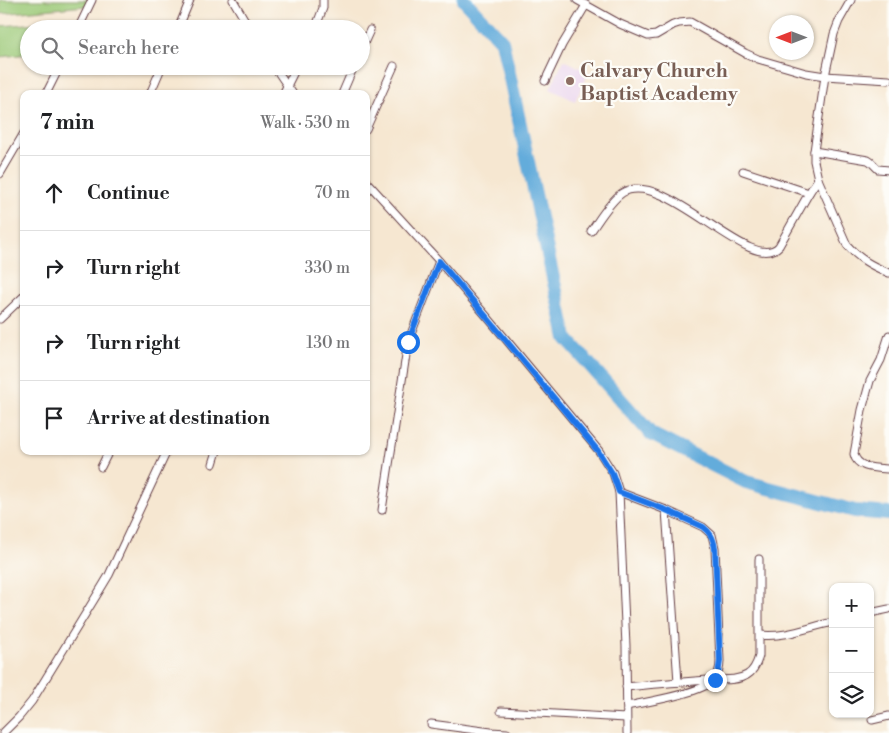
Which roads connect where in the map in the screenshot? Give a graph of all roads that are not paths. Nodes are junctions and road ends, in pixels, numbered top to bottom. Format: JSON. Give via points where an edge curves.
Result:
{"nodes":[{"id":1,"x":92,"y":0,"type":"edge"},
{"id":2,"x":190,"y":0,"type":"edge"},
{"id":3,"x":233,"y":0,"type":"edge"},
{"id":4,"x":323,"y":0,"type":"edge"},
{"id":5,"x":577,"y":0,"type":"edge"},
{"id":6,"x":851,"y":0,"type":"edge"},
{"id":7,"x":586,"y":5,"type":"junction"},
{"id":8,"x":82,"y":20,"type":"edge"},
{"id":9,"x":182,"y":20,"type":"edge"},
{"id":10,"x":245,"y":20,"type":"edge"},
{"id":11,"x":318,"y":20,"type":"edge"},
{"id":12,"x":394,"y":66,"type":"dead end"},
{"id":13,"x":56,"y":75,"type":"edge"},
{"id":14,"x":158,"y":75,"type":"edge"},
{"id":15,"x":280,"y":75,"type":"edge"},
{"id":16,"x":292,"y":75,"type":"edge"},
{"id":17,"x":350,"y":75,"type":"edge"},
{"id":18,"x":825,"y":76,"type":"junction"},
{"id":19,"x":889,"y":80,"type":"edge"},
{"id":20,"x":545,"y":81,"type":"dead end"},
{"id":21,"x":287,"y":85,"type":"junction"},
{"id":22,"x":48,"y":90,"type":"edge"},
{"id":23,"x":152,"y":90,"type":"edge"},
{"id":24,"x":285,"y":90,"type":"edge"},
{"id":25,"x":290,"y":90,"type":"edge"},
{"id":26,"x":344,"y":90,"type":"edge"},
{"id":27,"x":370,"y":120,"type":"edge"},
{"id":28,"x":20,"y":141,"type":"edge"},
{"id":29,"x":814,"y":151,"type":"junction"},
{"id":30,"x":889,"y":170,"type":"edge"},
{"id":31,"x":743,"y":171,"type":"dead end"},
{"id":32,"x":0,"y":174,"type":"edge"},
{"id":33,"x":818,"y":179,"type":"junction"},
{"id":34,"x":370,"y":184,"type":"edge"},
{"id":35,"x":809,"y":193,"type":"junction"},
{"id":36,"x":591,"y":231,"type":"dead end"},
{"id":37,"x":439,"y":261,"type":"junction"},
{"id":38,"x":889,"y":272,"type":"edge"},
{"id":39,"x":20,"y":300,"type":"edge"},
{"id":40,"x":0,"y":319,"type":"edge"},
{"id":41,"x":889,"y":334,"type":"edge"},
{"id":42,"x":107,"y":455,"type":"edge"},
{"id":43,"x":165,"y":455,"type":"edge"},
{"id":44,"x":216,"y":455,"type":"edge"},
{"id":45,"x":213,"y":464,"type":"dead end"},
{"id":46,"x":101,"y":467,"type":"dead end"},
{"id":47,"x":889,"y":469,"type":"edge"},
{"id":48,"x":619,"y":492,"type":"junction"},
{"id":49,"x":382,"y":510,"type":"dead end"},
{"id":50,"x":666,"y":510,"type":"junction"},
{"id":51,"x":759,"y":559,"type":"dead end"},
{"id":52,"x":889,"y":609,"type":"edge"},
{"id":53,"x":874,"y":612,"type":"edge"},
{"id":54,"x":829,"y":623,"type":"edge"},
{"id":55,"x":760,"y":635,"type":"junction"},
{"id":56,"x":715,"y":680,"type":"junction"},
{"id":57,"x":678,"y":682,"type":"junction"},
{"id":58,"x":626,"y":687,"type":"junction"},
{"id":59,"x":627,"y":706,"type":"junction"},
{"id":60,"x":501,"y":711,"type":"dead end"},
{"id":61,"x":889,"y":716,"type":"edge"},
{"id":62,"x":626,"y":718,"type":"junction"},
{"id":63,"x":872,"y":720,"type":"dead end"},
{"id":64,"x":431,"y":724,"type":"dead end"},
{"id":65,"x":3,"y":733,"type":"edge"},
{"id":66,"x":508,"y":733,"type":"edge"},
{"id":67,"x":627,"y":733,"type":"edge"}],
"edges":[{"from":1,"to":8,"type":"street"},
{"from":2,"to":9,"type":"street"},
{"from":3,"to":10,"type":"street"},
{"from":4,"to":11,"type":"street"},
{"from":5,"to":7,"type":"street"},
{"from":6,"to":18,"type":"street","via":[[836,28]]},
{"from":7,"to":18,"type":"street","via":[[648,36],[678,23],[690,22],[758,59]]},
{"from":7,"to":20,"type":"street"},
{"from":12,"to":27,"type":"street"},
{"from":13,"to":22,"type":"street"},
{"from":14,"to":23,"type":"street"},
{"from":15,"to":21,"type":"street"},
{"from":16,"to":21,"type":"street"},
{"from":17,"to":26,"type":"street"},
{"from":18,"to":19,"type":"street"},
{"from":18,"to":29,"type":"street"},
{"from":21,"to":24,"type":"street"},
{"from":21,"to":25,"type":"street"},
{"from":28,"to":32,"type":"street"},
{"from":29,"to":30,"type":"street","via":[[868,160],[876,168]]},
{"from":29,"to":33,"type":"street"},
{"from":31,"to":35,"type":"street"},
{"from":33,"to":35,"type":"street"},
{"from":33,"to":38,"type":"street","via":[[847,246],[865,262]]},
{"from":34,"to":37,"type":"street"},
{"from":35,"to":36,"type":"street","via":[[779,246],[768,252],[749,248],[672,200],[647,190],[622,193]]},
{"from":37,"to":48,"type":"street","via":[[598,451]]},
{"from":37,"to":49,"type":"street","via":[[408,342]]},
{"from":39,"to":40,"type":"street"},
{"from":41,"to":47,"type":"street","via":[[870,381],[854,454],[861,465]]},
{"from":42,"to":46,"type":"street"},
{"from":43,"to":65,"type":"street","via":[[103,585],[32,701]]},
{"from":44,"to":45,"type":"street"},
{"from":48,"to":50,"type":"street"},
{"from":48,"to":58,"type":"street"},
{"from":50,"to":56,"type":"street","via":[[703,527],[714,540],[720,661]]},
{"from":50,"to":57,"type":"street"},
{"from":51,"to":55,"type":"street"},
{"from":52,"to":53,"type":"street"},
{"from":54,"to":55,"type":"street","via":[[771,636]]},
{"from":55,"to":56,"type":"street","via":[[759,656],[751,672],[736,679]]},
{"from":56,"to":57,"type":"street"},
{"from":56,"to":59,"type":"street","via":[[690,692]]},
{"from":57,"to":58,"type":"street"},
{"from":58,"to":59,"type":"street"},
{"from":59,"to":62,"type":"street"},
{"from":60,"to":62,"type":"street"},
{"from":61,"to":63,"type":"street"},
{"from":62,"to":67,"type":"street"},
{"from":64,"to":66,"type":"street"}]}
